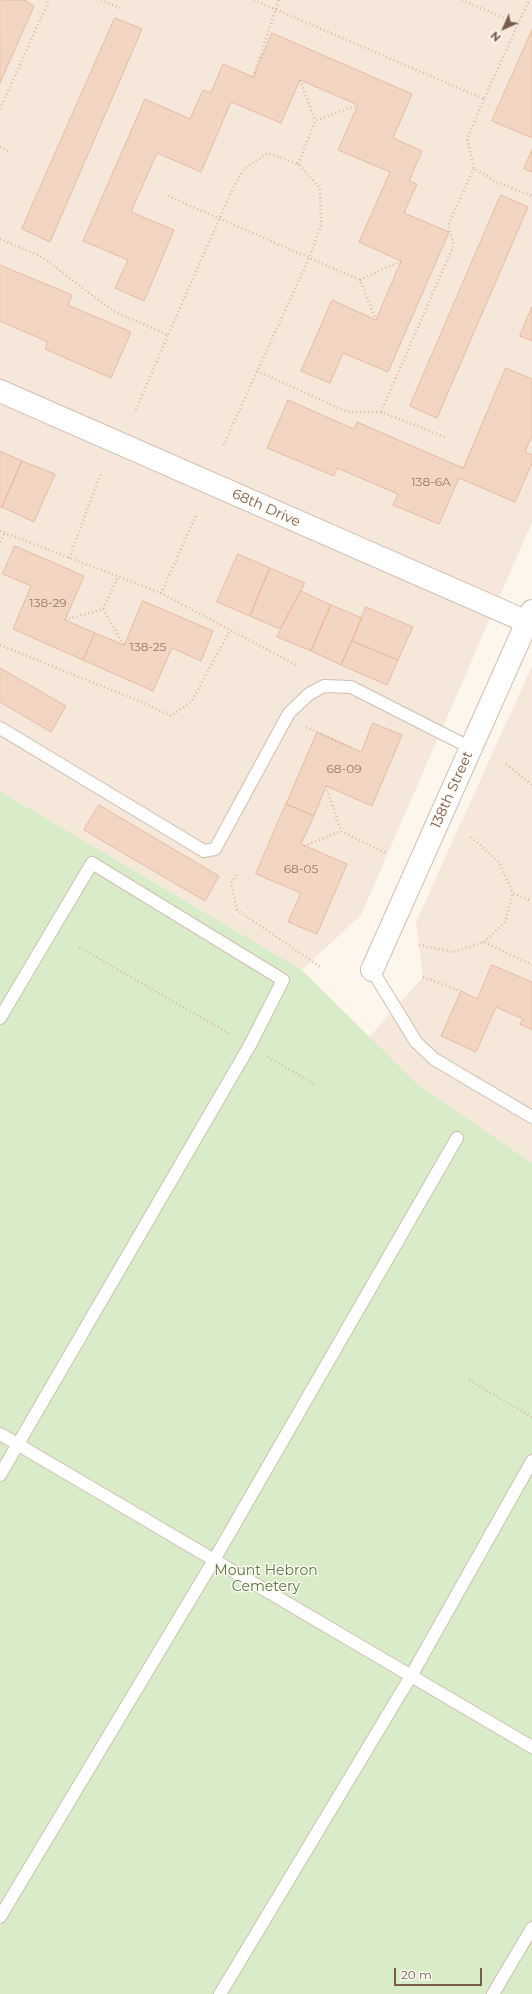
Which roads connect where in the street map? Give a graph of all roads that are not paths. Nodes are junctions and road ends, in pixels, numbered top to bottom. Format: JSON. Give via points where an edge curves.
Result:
{"nodes":[{"id":1,"x":0,"y":391,"type":"edge"},
{"id":2,"x":530,"y":619,"type":"edge"},
{"id":3,"x":0,"y":728,"type":"edge"},
{"id":4,"x":471,"y":748,"type":"junction"},
{"id":5,"x":372,"y":970,"type":"joint"},
{"id":6,"x":0,"y":1018,"type":"edge"},
{"id":7,"x":532,"y":1116,"type":"edge"},
{"id":8,"x":457,"y":1138,"type":"dead end"},
{"id":9,"x":0,"y":1434,"type":"edge"},
{"id":10,"x":19,"y":1445,"type":"junction"},
{"id":11,"x":532,"y":1461,"type":"edge"},
{"id":12,"x":0,"y":1475,"type":"edge"},
{"id":13,"x":214,"y":1560,"type":"junction"},
{"id":14,"x":411,"y":1676,"type":"junction"},
{"id":15,"x":532,"y":1747,"type":"edge"},
{"id":16,"x":0,"y":1917,"type":"edge"},
{"id":17,"x":532,"y":1928,"type":"edge"},
{"id":18,"x":220,"y":1994,"type":"edge"},
{"id":19,"x":493,"y":1994,"type":"edge"}],
"edges":[{"from":1,"to":2,"type":"street","name":"68th Drive"},
{"from":2,"to":4,"type":"street","name":"138th Street"},
{"from":3,"to":4,"type":"lane","via":[[204,851],[215,849],[289,713],[309,694],[324,686],[351,687]]},
{"from":4,"to":5,"type":"street","name":"138th Street"},
{"from":5,"to":7,"type":"lane","via":[[416,1042],[434,1059]]},
{"from":6,"to":10,"type":"lane","via":[[92,863],[283,980],[250,1045]]},
{"from":8,"to":13,"type":"lane"},
{"from":9,"to":10,"type":"lane"},
{"from":10,"to":12,"type":"lane"},
{"from":10,"to":13,"type":"lane"},
{"from":11,"to":14,"type":"lane"},
{"from":13,"to":14,"type":"lane"},
{"from":13,"to":16,"type":"lane"},
{"from":14,"to":15,"type":"lane"},
{"from":14,"to":18,"type":"lane"},
{"from":17,"to":19,"type":"lane"}]}
